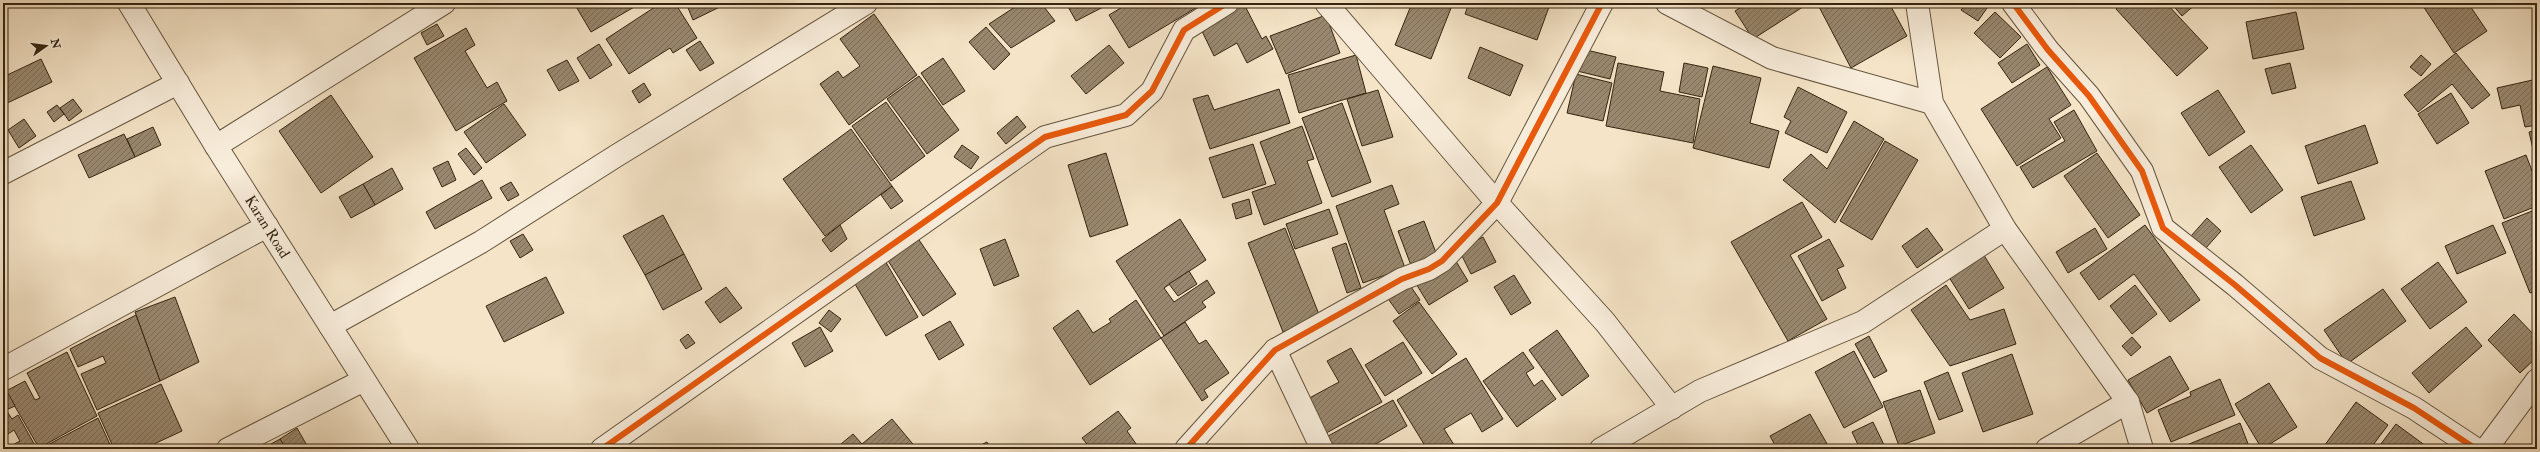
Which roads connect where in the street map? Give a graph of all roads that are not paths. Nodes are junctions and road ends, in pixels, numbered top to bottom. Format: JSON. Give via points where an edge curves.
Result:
{"nodes":[{"id":1,"x":129,"y":3,"type":"edge"},
{"id":2,"x":444,"y":3,"type":"edge"},
{"id":3,"x":866,"y":3,"type":"edge"},
{"id":4,"x":1227,"y":3,"type":"edge"},
{"id":5,"x":1326,"y":3,"type":"edge"},
{"id":6,"x":1602,"y":3,"type":"edge"},
{"id":7,"x":1667,"y":3,"type":"edge"},
{"id":8,"x":1917,"y":3,"type":"edge"},
{"id":9,"x":2013,"y":3,"type":"edge"},
{"id":10,"x":178,"y":83,"type":"junction"},
{"id":11,"x":1932,"y":103,"type":"junction"},
{"id":12,"x":216,"y":146,"type":"junction"},
{"id":13,"x":3,"y":173,"type":"edge"},
{"id":14,"x":1497,"y":203,"type":"junction"},
{"id":15,"x":267,"y":226,"type":"junction"},
{"id":16,"x":2005,"y":229,"type":"junction"},
{"id":17,"x":330,"y":326,"type":"junction"},
{"id":18,"x":1275,"y":350,"type":"junction"},
{"id":19,"x":3,"y":369,"type":"edge"},
{"id":20,"x":364,"y":380,"type":"junction"},
{"id":21,"x":2537,"y":380,"type":"edge"},
{"id":22,"x":2128,"y":402,"type":"junction"},
{"id":23,"x":1672,"y":408,"type":"junction"},
{"id":24,"x":228,"y":449,"type":"edge"},
{"id":25,"x":408,"y":449,"type":"edge"},
{"id":26,"x":602,"y":449,"type":"edge"},
{"id":27,"x":1186,"y":449,"type":"edge"},
{"id":28,"x":1322,"y":449,"type":"edge"},
{"id":29,"x":1601,"y":449,"type":"edge"},
{"id":30,"x":2047,"y":449,"type":"edge"},
{"id":31,"x":2142,"y":449,"type":"edge"},
{"id":32,"x":2476,"y":449,"type":"edge"},
{"id":33,"x":2486,"y":449,"type":"edge"}],
"edges":[{"from":1,"to":10,"type":"street","name":"Karan Road"},
{"from":2,"to":12,"type":"street"},
{"from":3,"to":17,"type":"street","via":[[481,242]]},
{"from":4,"to":26,"type":"street","via":[[1184,30],[1152,91],[1126,115],[1045,137]]},
{"from":5,"to":14,"type":"street"},
{"from":6,"to":14,"type":"street"},
{"from":7,"to":11,"type":"street","via":[[1772,58]]},
{"from":8,"to":11,"type":"street"},
{"from":9,"to":32,"type":"street","via":[[2048,50],[2089,96],[2142,171],[2163,228],[2235,285],[2320,358],[2414,408]]},
{"from":10,"to":12,"type":"street","name":"Karan Road"},
{"from":10,"to":13,"type":"street"},
{"from":11,"to":16,"type":"street"},
{"from":12,"to":15,"type":"street","name":"Karan Road"},
{"from":14,"to":18,"type":"street","via":[[1442,261],[1402,279]]},
{"from":14,"to":23,"type":"street","via":[[1605,322]]},
{"from":15,"to":17,"type":"street","name":"Karan Road"},
{"from":15,"to":19,"type":"street"},
{"from":16,"to":22,"type":"street"},
{"from":16,"to":23,"type":"street","via":[[1863,322],[1700,391]]},
{"from":17,"to":20,"type":"street","name":"Karan Road"},
{"from":18,"to":27,"type":"street"},
{"from":18,"to":28,"type":"street"},
{"from":20,"to":24,"type":"street"},
{"from":20,"to":25,"type":"street","name":"Karan Road"},
{"from":21,"to":33,"type":"street"},
{"from":22,"to":30,"type":"street"},
{"from":22,"to":31,"type":"street"},
{"from":23,"to":29,"type":"street"}]}
